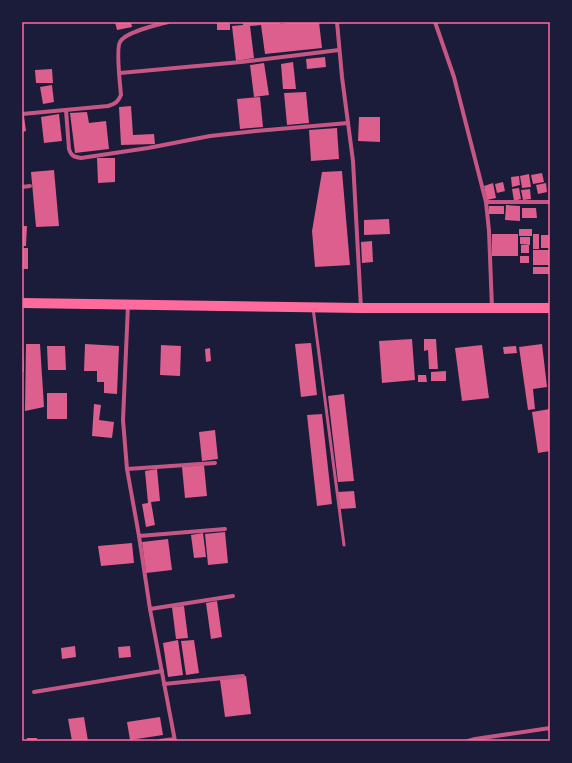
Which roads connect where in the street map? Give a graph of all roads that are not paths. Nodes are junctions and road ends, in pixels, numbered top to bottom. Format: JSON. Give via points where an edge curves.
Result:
{"nodes":[{"id":1,"x":168,"y":22,"type":"edge"},
{"id":2,"x":337,"y":22,"type":"edge"},
{"id":3,"x":435,"y":22,"type":"edge"},
{"id":4,"x":339,"y":50,"type":"junction"},
{"id":5,"x":120,"y":73,"type":"junction"},
{"id":6,"x":66,"y":110,"type":"junction"},
{"id":7,"x":22,"y":114,"type":"edge"},
{"id":8,"x":348,"y":123,"type":"junction"},
{"id":9,"x":30,"y":186,"type":"dead end"},
{"id":10,"x":22,"y":187,"type":"edge"},
{"id":11,"x":486,"y":202,"type":"junction"},
{"id":12,"x":550,"y":202,"type":"edge"},
{"id":13,"x":22,"y":303,"type":"edge"},
{"id":14,"x":128,"y":304,"type":"junction"},
{"id":15,"x":312,"y":306,"type":"junction"},
{"id":16,"x":361,"y":308,"type":"junction"},
{"id":17,"x":492,"y":308,"type":"junction"},
{"id":18,"x":550,"y":308,"type":"edge"},
{"id":19,"x":215,"y":463,"type":"dead end"},
{"id":20,"x":127,"y":469,"type":"junction"},
{"id":21,"x":225,"y":528,"type":"dead end"},
{"id":22,"x":139,"y":536,"type":"junction"},
{"id":23,"x":344,"y":546,"type":"dead end"},
{"id":24,"x":233,"y":596,"type":"dead end"},
{"id":25,"x":150,"y":609,"type":"junction"},
{"id":26,"x":162,"y":671,"type":"junction"},
{"id":27,"x":242,"y":676,"type":"dead end"},
{"id":28,"x":164,"y":684,"type":"junction"},
{"id":29,"x":34,"y":692,"type":"dead end"},
{"id":30,"x":550,"y":728,"type":"edge"},
{"id":31,"x":175,"y":740,"type":"edge"},
{"id":32,"x":160,"y":741,"type":"edge"},
{"id":33,"x":468,"y":741,"type":"edge"}],
"edges":[{"from":1,"to":5,"type":"street","via":[[124,37],[118,50]]},
{"from":2,"to":4,"type":"street"},
{"from":3,"to":11,"type":"street","via":[[454,77]]},
{"from":4,"to":5,"type":"street"},
{"from":4,"to":8,"type":"street"},
{"from":5,"to":6,"type":"street","via":[[121,95],[114,104]]},
{"from":6,"to":7,"type":"street"},
{"from":6,"to":8,"type":"street","via":[[69,149],[74,157],[80,158],[210,136]]},
{"from":8,"to":16,"type":"street","via":[[353,161]]},
{"from":9,"to":10,"type":"street"},
{"from":11,"to":12,"type":"street"},
{"from":11,"to":17,"type":"street"},
{"from":13,"to":14,"type":"highway"},
{"from":14,"to":15,"type":"highway"},
{"from":14,"to":20,"type":"street","via":[[123,420]]},
{"from":15,"to":16,"type":"highway"},
{"from":15,"to":23,"type":"lane"},
{"from":16,"to":17,"type":"highway"},
{"from":17,"to":18,"type":"highway"},
{"from":19,"to":20,"type":"street"},
{"from":20,"to":22,"type":"street"},
{"from":21,"to":22,"type":"street"},
{"from":22,"to":25,"type":"street"},
{"from":24,"to":25,"type":"street"},
{"from":25,"to":26,"type":"street"},
{"from":26,"to":28,"type":"street"},
{"from":26,"to":29,"type":"street"},
{"from":27,"to":28,"type":"street"},
{"from":28,"to":31,"type":"street"},
{"from":30,"to":33,"type":"street"},
{"from":31,"to":32,"type":"street"}]}
